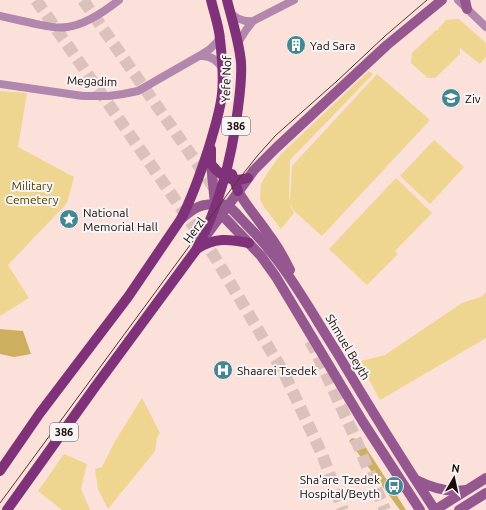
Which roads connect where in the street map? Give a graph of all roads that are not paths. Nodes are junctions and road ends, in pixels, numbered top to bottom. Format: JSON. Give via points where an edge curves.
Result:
{"nodes":[{"id":1,"x":119,"y":0,"type":"edge"},
{"id":2,"x":211,"y":0,"type":"edge"},
{"id":3,"x":227,"y":0,"type":"edge"},
{"id":4,"x":442,"y":0,"type":"edge"},
{"id":5,"x":458,"y":0,"type":"edge"},
{"id":6,"x":292,"y":1,"type":"edge"},
{"id":7,"x":466,"y":5,"type":"edge"},
{"id":8,"x":230,"y":12,"type":"junction"},
{"id":9,"x":0,"y":16,"type":"edge"},
{"id":10,"x":253,"y":21,"type":"junction"},
{"id":11,"x":486,"y":27,"type":"edge"},
{"id":12,"x":220,"y":37,"type":"junction"},
{"id":13,"x":238,"y":43,"type":"junction"},
{"id":14,"x":199,"y":56,"type":"junction"},
{"id":15,"x":222,"y":68,"type":"junction"},
{"id":16,"x":0,"y":84,"type":"edge"},
{"id":17,"x":211,"y":139,"type":"junction"},
{"id":18,"x":211,"y":164,"type":"junction"},
{"id":19,"x":229,"y":178,"type":"junction"},
{"id":20,"x":248,"y":178,"type":"junction"},
{"id":21,"x":238,"y":191,"type":"junction"},
{"id":22,"x":215,"y":204,"type":"junction"},
{"id":23,"x":228,"y":206,"type":"junction"},
{"id":24,"x":221,"y":215,"type":"junction"},
{"id":25,"x":181,"y":219,"type":"junction"},
{"id":26,"x":249,"y":243,"type":"junction"},
{"id":27,"x":196,"y":250,"type":"junction"},
{"id":28,"x":310,"y":309,"type":"junction"},
{"id":29,"x":0,"y":471,"type":"edge"},
{"id":30,"x":486,"y":478,"type":"edge"},
{"id":31,"x":416,"y":479,"type":"junction"},
{"id":32,"x":468,"y":489,"type":"junction"},
{"id":33,"x":486,"y":492,"type":"edge"},
{"id":34,"x":472,"y":506,"type":"edge"},
{"id":35,"x":7,"y":510,"type":"edge"},
{"id":36,"x":420,"y":510,"type":"edge"},
{"id":37,"x":435,"y":510,"type":"edge"},
{"id":38,"x":459,"y":510,"type":"edge"}],
"edges":[{"from":1,"to":9,"type":"street","via":[[92,18],[67,27],[54,27]]},
{"from":2,"to":12,"type":"main road","name":"Yefe Nof","number":"386"},
{"from":3,"to":8,"type":"main road","name":"Yefe Nof","number":"386"},
{"from":4,"to":20,"type":"street","name":"Herzl","via":[[387,45],[264,159]]},
{"from":5,"to":7,"type":"street"},
{"from":6,"to":10,"type":"street"},
{"from":7,"to":11,"type":"street"},
{"from":8,"to":10,"type":"street","via":[[240,20]]},
{"from":8,"to":13,"type":"main road","name":"Yefe Nof","number":"386"},
{"from":10,"to":13,"type":"street"},
{"from":12,"to":14,"type":"street","name":"Megadim"},
{"from":12,"to":15,"type":"main road","name":"Yefe Nof","number":"386"},
{"from":13,"to":19,"type":"main road","name":"Yefe Nof","number":"386","via":[[241,64],[240,95],[229,156]]},
{"from":14,"to":15,"type":"street","via":[[212,58]]},
{"from":14,"to":16,"type":"street","name":"Megadim","via":[[138,91],[124,94],[84,96]]},
{"from":15,"to":17,"type":"main road","name":"Yefe Nof","number":"386","via":[[222,93]]},
{"from":17,"to":18,"type":"main road"},
{"from":17,"to":25,"type":"main road","name":"Yefe Nof","number":"386"},
{"from":18,"to":19,"type":"main road","via":[[215,170]]},
{"from":18,"to":22,"type":"street"},
{"from":19,"to":20,"type":"main road"},
{"from":19,"to":21,"type":"main road"},
{"from":19,"to":22,"type":"main road","name":"Yefe Nof","number":"386"},
{"from":20,"to":21,"type":"street","name":"Herzl"},
{"from":21,"to":23,"type":"street","name":"Herzl"},
{"from":21,"to":28,"type":"street","via":[[280,250]]},
{"from":22,"to":23,"type":"street"},
{"from":22,"to":24,"type":"street"},
{"from":22,"to":25,"type":"street","via":[[196,208]]},
{"from":22,"to":27,"type":"main road","name":"Yefe Nof","number":"386"},
{"from":23,"to":24,"type":"street","name":"Herzl"},
{"from":23,"to":28,"type":"street","name":"Shmuel Beyth","via":[[268,248]]},
{"from":24,"to":26,"type":"street"},
{"from":24,"to":27,"type":"street","name":"Herzl"},
{"from":25,"to":29,"type":"main road","name":"Herzl","number":"386","via":[[128,297],[40,413]]},
{"from":26,"to":27,"type":"main road","via":[[219,240],[202,245]]},
{"from":26,"to":36,"type":"street","via":[[276,277],[363,422]]},
{"from":27,"to":35,"type":"main road","name":"Herzl","number":"386"},
{"from":28,"to":31,"type":"street","name":"Shmuel Beyth"},
{"from":30,"to":32,"type":"street"},
{"from":31,"to":32,"type":"street","via":[[443,490]]},
{"from":31,"to":37,"type":"street","name":"Shmuel Beyth"},
{"from":32,"to":37,"type":"street"},
{"from":33,"to":34,"type":"street"},
{"from":34,"to":38,"type":"street"}]}
